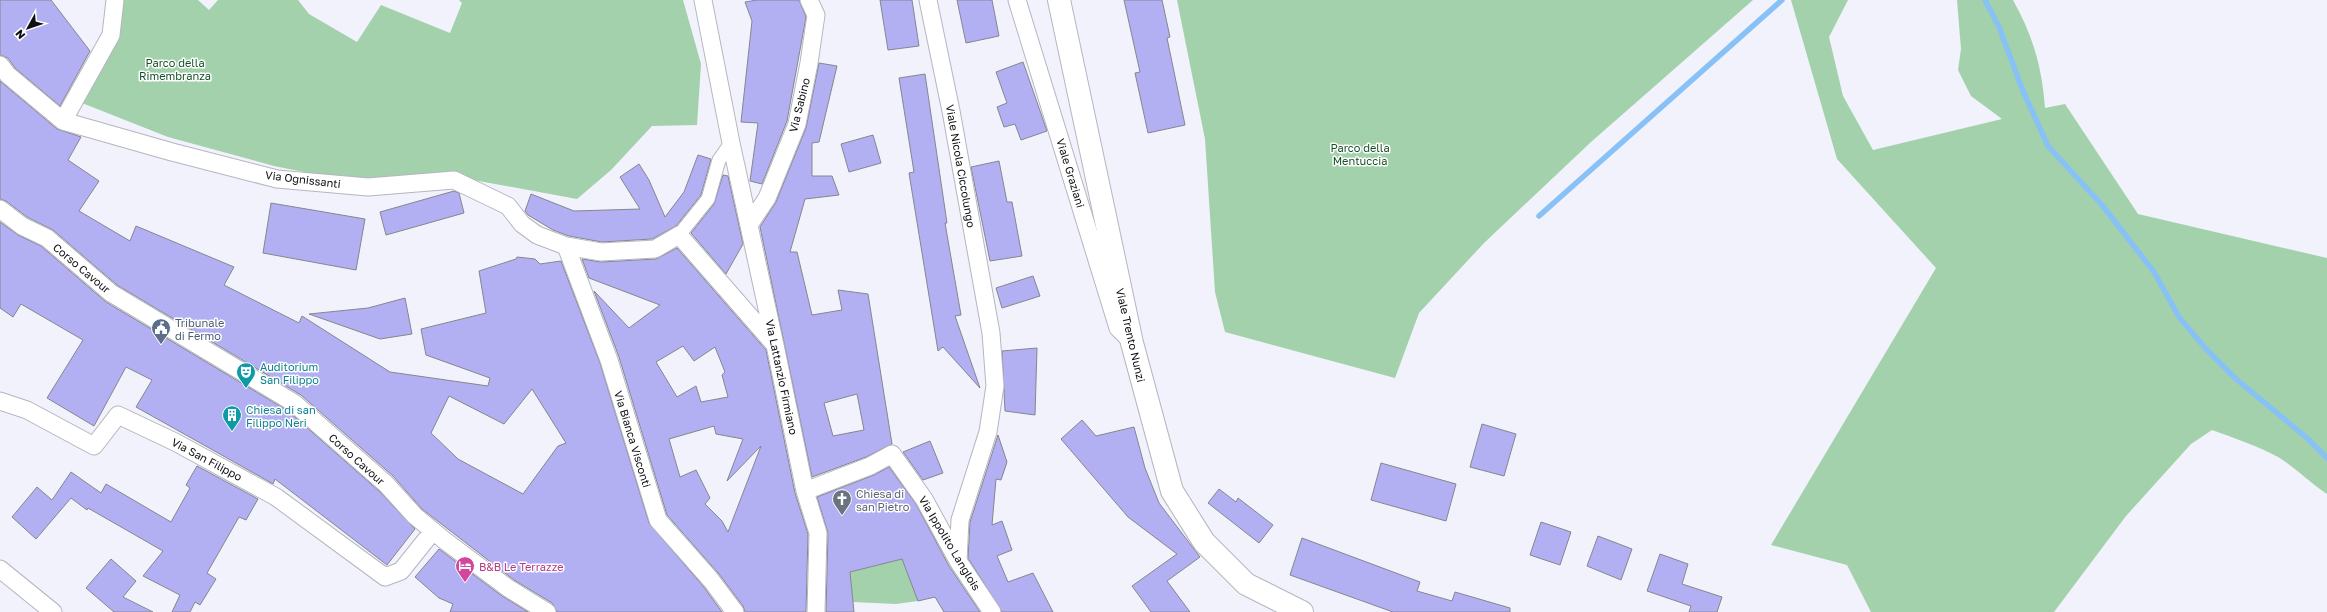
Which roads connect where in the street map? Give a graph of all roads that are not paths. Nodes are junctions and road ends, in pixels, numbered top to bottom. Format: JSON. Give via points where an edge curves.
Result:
{"nodes":[{"id":1,"x":115,"y":0,"type":"edge"},
{"id":2,"x":703,"y":0,"type":"edge"},
{"id":3,"x":809,"y":0,"type":"edge"},
{"id":4,"x":928,"y":0,"type":"edge"},
{"id":5,"x":1017,"y":0,"type":"edge"},
{"id":6,"x":1059,"y":0,"type":"edge"},
{"id":7,"x":0,"y":65,"type":"edge"},
{"id":8,"x":63,"y":121,"type":"junction"},
{"id":9,"x":731,"y":143,"type":"junction"},
{"id":10,"x":0,"y":209,"type":"edge"},
{"id":11,"x":749,"y":225,"type":"junction"},
{"id":12,"x":679,"y":235,"type":"junction"},
{"id":13,"x":566,"y":246,"type":"junction"},
{"id":14,"x":1132,"y":343,"type":"junction"},
{"id":15,"x":776,"y":345,"type":"junction"},
{"id":16,"x":0,"y":401,"type":"edge"},
{"id":17,"x":805,"y":491,"type":"junction"},
{"id":18,"x":433,"y":531,"type":"junction"},
{"id":19,"x":958,"y":561,"type":"junction"},
{"id":20,"x":0,"y":569,"type":"edge"},
{"id":21,"x":52,"y":612,"type":"edge"},
{"id":22,"x":547,"y":612,"type":"edge"},
{"id":23,"x":735,"y":612,"type":"edge"},
{"id":24,"x":816,"y":612,"type":"edge"},
{"id":25,"x":992,"y":612,"type":"edge"},
{"id":26,"x":1302,"y":612,"type":"edge"}],
"edges":[{"from":1,"to":8,"type":"street","via":[[111,35]]},
{"from":2,"to":9,"type":"street","name":"Via Lattanzio Firmiano"},
{"from":3,"to":11,"type":"street","name":"Via Sabino","via":[[816,15],[797,124],[767,198]]},
{"from":4,"to":19,"type":"street","name":"Viale Nicola Ciccolungo","via":[[991,333],[995,386],[988,432],[960,520]]},
{"from":5,"to":14,"type":"street","name":"Viale Graziani","via":[[1118,328]]},
{"from":6,"to":14,"type":"main road","name":"Viale Trento Nunzi"},
{"from":7,"to":8,"type":"street","name":"Via Ognissanti","via":[[8,75]]},
{"from":8,"to":13,"type":"street","name":"Via Ognissanti","via":[[277,179],[368,187],[454,180],[508,206],[522,224],[536,235]]},
{"from":9,"to":11,"type":"street","name":"Via Lattanzio Firmiano"},
{"from":9,"to":12,"type":"street","via":[[719,160],[708,199]]},
{"from":10,"to":18,"type":"street","name":"Corso Cavour","via":[[22,226],[47,238],[111,293],[294,403],[386,484],[415,516]]},
{"from":11,"to":15,"type":"street","name":"Via Lattanzio Firmiano"},
{"from":12,"to":13,"type":"street","name":"Via Ognissanti","via":[[655,249],[601,252]]},
{"from":12,"to":15,"type":"street"},
{"from":13,"to":23,"type":"street","name":"Via Bianca Visconti","via":[[609,360],[658,520],[711,580]]},
{"from":14,"to":26,"type":"main road","name":"Viale Trento Nunzi","via":[[1172,491],[1204,542],[1246,584]]},
{"from":15,"to":17,"type":"street","name":"Via Lattanzio Firmiano"},
{"from":16,"to":18,"type":"street","name":"Via San Filippo","via":[[27,410],[94,446],[118,415],[276,496],[385,577],[401,571]]},
{"from":17,"to":19,"type":"street","name":"Via Ippolito Langlois","via":[[870,466],[892,454],[924,500]]},
{"from":17,"to":24,"type":"street","name":"Via Lattanzio Firmiano","via":[[818,533]]},
{"from":18,"to":22,"type":"street","name":"Corso Cavour","via":[[488,574]]},
{"from":19,"to":25,"type":"street","name":"Via Ippolito Langlois"},
{"from":20,"to":21,"type":"street"}]}
